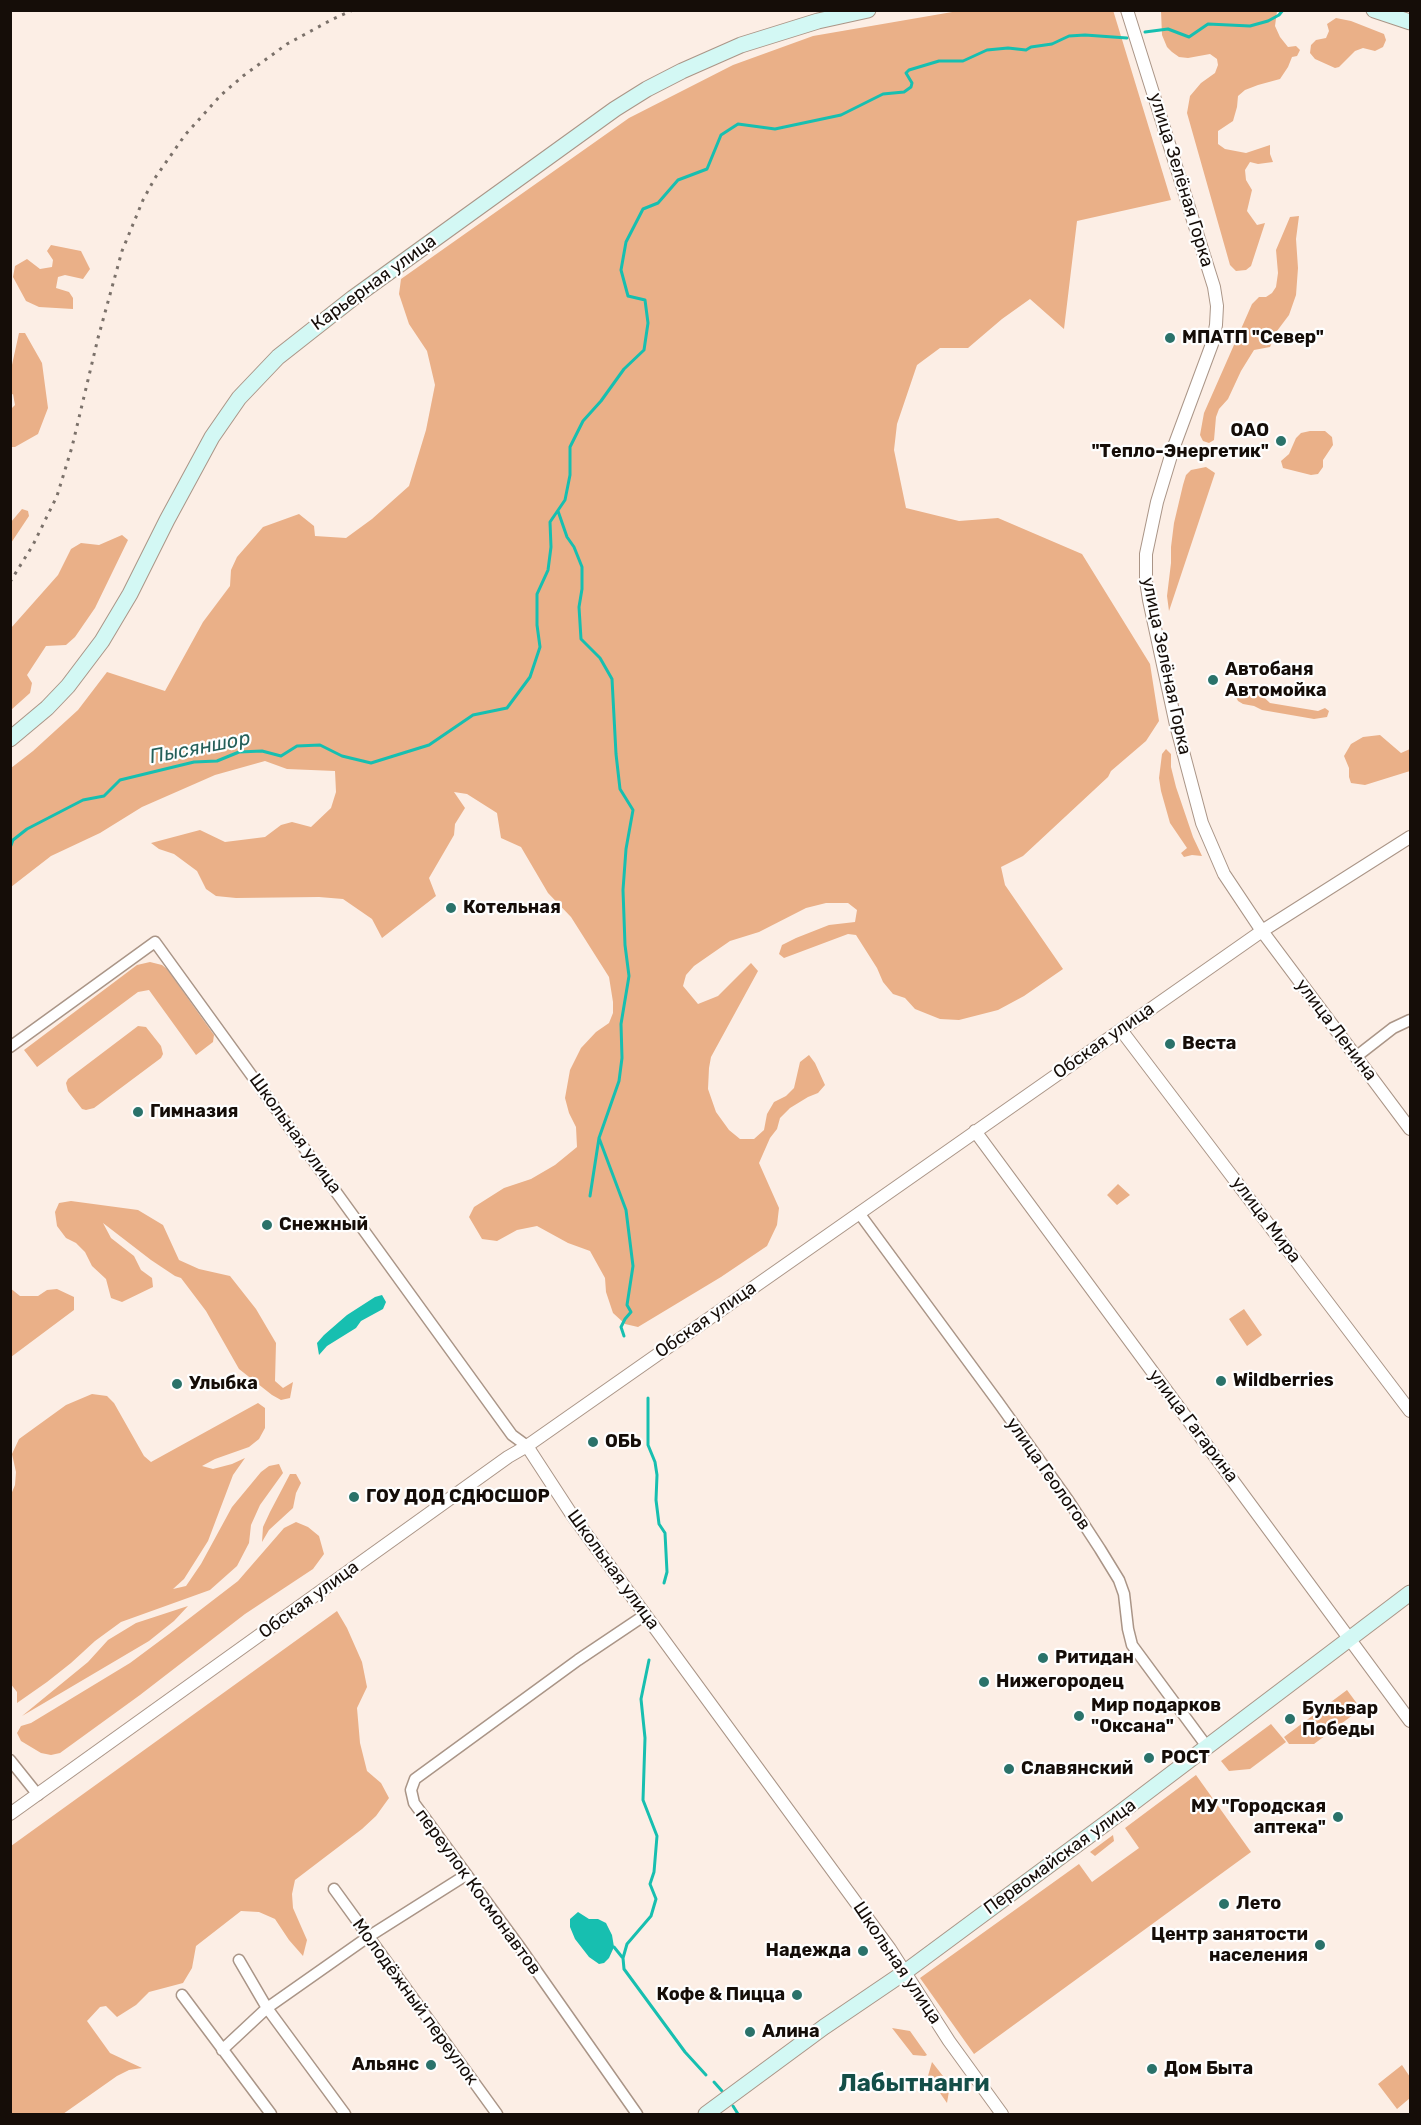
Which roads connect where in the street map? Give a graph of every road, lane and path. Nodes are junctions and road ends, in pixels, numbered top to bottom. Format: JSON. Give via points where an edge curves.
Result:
{"nodes":[{"id":1,"x":868,"y":10,"type":"edge"},
{"id":2,"x":1374,"y":10,"type":"edge"},
{"id":3,"x":1130,"y":14,"type":"edge"},
{"id":4,"x":1410,"y":22,"type":"edge"},
{"id":5,"x":10,"y":739,"type":"edge"},
{"id":6,"x":1410,"y":837,"type":"edge"},
{"id":7,"x":1262,"y":931,"type":"junction"},
{"id":8,"x":1410,"y":1020,"type":"edge"},
{"id":9,"x":1121,"y":1030,"type":"junction"},
{"id":10,"x":10,"y":1047,"type":"edge"},
{"id":11,"x":1357,"y":1056,"type":"junction"},
{"id":12,"x":1410,"y":1129,"type":"edge"},
{"id":13,"x":975,"y":1131,"type":"junction"},
{"id":14,"x":859,"y":1213,"type":"junction"},
{"id":15,"x":1410,"y":1411,"type":"edge"},
{"id":16,"x":527,"y":1446,"type":"junction"},
{"id":17,"x":1410,"y":1593,"type":"edge"},
{"id":18,"x":645,"y":1615,"type":"junction"},
{"id":19,"x":1350,"y":1638,"type":"junction"},
{"id":20,"x":1410,"y":1721,"type":"edge"},
{"id":21,"x":1208,"y":1748,"type":"junction"},
{"id":22,"x":10,"y":1760,"type":"edge"},
{"id":23,"x":38,"y":1795,"type":"junction"},
{"id":24,"x":10,"y":1814,"type":"edge"},
{"id":25,"x":466,"y":1875,"type":"junction"},
{"id":26,"x":334,"y":1889,"type":"dead end"},
{"id":27,"x":368,"y":1937,"type":"junction"},
{"id":28,"x":239,"y":1960,"type":"dead end"},
{"id":29,"x":904,"y":1972,"type":"junction"},
{"id":30,"x":182,"y":1995,"type":"dead end"},
{"id":31,"x":267,"y":2008,"type":"junction"},
{"id":32,"x":222,"y":2050,"type":"junction"},
{"id":33,"x":271,"y":2115,"type":"edge"},
{"id":34,"x":345,"y":2115,"type":"edge"},
{"id":35,"x":497,"y":2115,"type":"edge"},
{"id":36,"x":637,"y":2115,"type":"edge"},
{"id":37,"x":706,"y":2115,"type":"edge"},
{"id":38,"x":1002,"y":2115,"type":"edge"}],
"edges":[{"from":1,"to":5,"type":"main road","name":"Карьерная улица","via":[[741,45],[647,89],[363,291],[278,357],[239,399],[212,437],[102,641],[68,686]]},
{"from":2,"to":4,"type":"main road"},
{"from":3,"to":7,"type":"street","name":"улица Зелёная Горка","via":[[1217,306],[1212,344],[1157,502],[1146,554],[1146,581],[1176,725],[1202,824],[1224,874]]},
{"from":6,"to":7,"type":"street","name":"Обская улица"},
{"from":7,"to":9,"type":"street","name":"Обская улица"},
{"from":7,"to":11,"type":"street","name":"улица Ленина"},
{"from":8,"to":11,"type":"street"},
{"from":9,"to":13,"type":"street","name":"Обская улица"},
{"from":9,"to":15,"type":"street","name":"улица Мира"},
{"from":10,"to":16,"type":"street","name":"Школьная улица","via":[[155,942],[512,1435]]},
{"from":11,"to":12,"type":"street","name":"улица Ленина"},
{"from":13,"to":14,"type":"street","name":"Обская улица"},
{"from":13,"to":19,"type":"street","name":"улица Гагарина"},
{"from":14,"to":16,"type":"street","name":"Обская улица"},
{"from":14,"to":21,"type":"street","name":"улица Геологов","via":[[1094,1539],[1119,1580],[1132,1645]]},
{"from":16,"to":18,"type":"street","name":"Школьная улица"},
{"from":16,"to":23,"type":"street","name":"Обская улица"},
{"from":17,"to":19,"type":"main road","name":"Первомайская улица"},
{"from":18,"to":25,"type":"street","name":"переулок Космонавтов","via":[[415,1779],[411,1790],[414,1803]]},
{"from":18,"to":29,"type":"street","name":"Школьная улица"},
{"from":19,"to":20,"type":"street","name":"улица Гагарина"},
{"from":19,"to":21,"type":"main road","name":"Первомайская улица"},
{"from":21,"to":29,"type":"main road","name":"Первомайская улица"},
{"from":22,"to":23,"type":"street"},
{"from":23,"to":24,"type":"street","name":"Обская улица"},
{"from":25,"to":27,"type":"street"},
{"from":25,"to":36,"type":"street","name":"переулок Космонавтов"},
{"from":26,"to":27,"type":"street","name":"Молодёжный переулок"},
{"from":27,"to":31,"type":"street"},
{"from":27,"to":35,"type":"street","name":"Молодёжный переулок"},
{"from":28,"to":31,"type":"street"},
{"from":29,"to":37,"type":"main road","name":"Первомайская улица"},
{"from":29,"to":38,"type":"street","name":"Школьная улица"},
{"from":30,"to":32,"type":"street"},
{"from":31,"to":32,"type":"street"},
{"from":31,"to":34,"type":"street"},
{"from":32,"to":33,"type":"street"}]}
